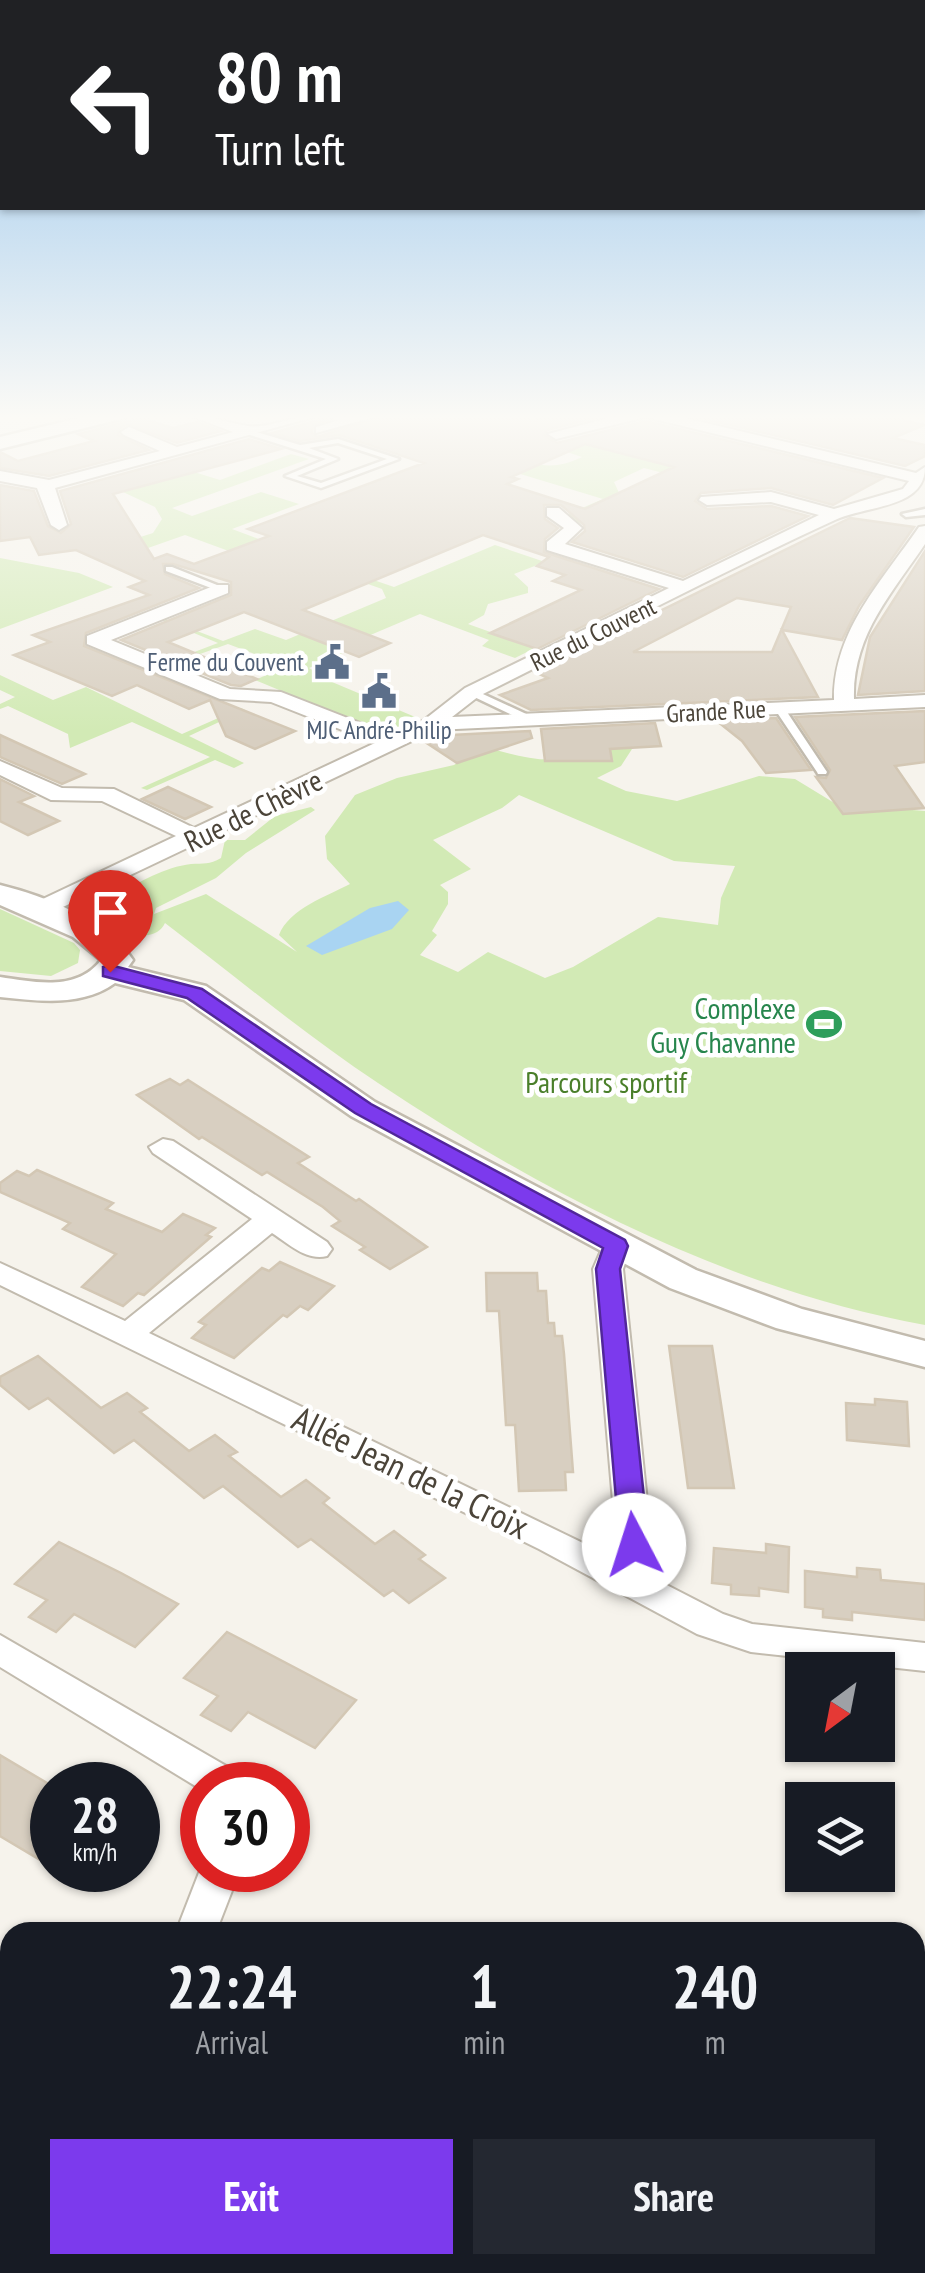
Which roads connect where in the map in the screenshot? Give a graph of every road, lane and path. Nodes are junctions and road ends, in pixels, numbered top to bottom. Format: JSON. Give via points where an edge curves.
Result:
{"nodes":[{"id":1,"x":59,"y":520,"type":"edge"},
{"id":2,"x":564,"y":520,"type":"edge"},
{"id":3,"x":822,"y":520,"type":"edge"},
{"id":4,"x":59,"y":526,"type":"dead end"},
{"id":5,"x":925,"y":530,"type":"edge"},
{"id":6,"x":169,"y":568,"type":"dead end"},
{"id":7,"x":687,"y":588,"type":"junction"},
{"id":8,"x":222,"y":589,"type":"joint"},
{"id":9,"x":472,"y":692,"type":"junction"},
{"id":10,"x":925,"y":701,"type":"edge"},
{"id":11,"x":844,"y":704,"type":"junction"},
{"id":12,"x":450,"y":708,"type":"junction"},
{"id":13,"x":779,"y":708,"type":"junction"},
{"id":14,"x":506,"y":721,"type":"junction"},
{"id":15,"x":534,"y":721,"type":"junction"},
{"id":16,"x":422,"y":728,"type":"junction"},
{"id":17,"x":392,"y":742,"type":"junction"},
{"id":18,"x":0,"y":767,"type":"edge"},
{"id":19,"x":822,"y":772,"type":"dead end"},
{"id":20,"x":196,"y":838,"type":"junction"},
{"id":21,"x":0,"y":894,"type":"edge"},
{"id":22,"x":36,"y":911,"type":"junction"},
{"id":23,"x":110,"y":972,"type":"junction"},
{"id":24,"x":0,"y":987,"type":"edge"},
{"id":25,"x":163,"y":1147,"type":"dead end"},
{"id":26,"x":271,"y":1219,"type":"junction"},
{"id":27,"x":616,"y":1246,"type":"junction"},
{"id":28,"x":316,"y":1250,"type":"dead end"},
{"id":29,"x":0,"y":1273,"type":"edge"},
{"id":30,"x":128,"y":1334,"type":"junction"},
{"id":31,"x":925,"y":1354,"type":"edge"},
{"id":32,"x":638,"y":1585,"type":"junction"},
{"id":33,"x":0,"y":1650,"type":"edge"},
{"id":34,"x":925,"y":1657,"type":"edge"},
{"id":35,"x":187,"y":1762,"type":"edge"},
{"id":36,"x":211,"y":1892,"type":"edge"},
{"id":37,"x":200,"y":1922,"type":"edge"}],
"edges":[{"from":1,"to":4,"type":"street"},
{"from":2,"to":7,"type":"street","via":[[574,528],[553,546]]},
{"from":3,"to":7,"type":"street","name":"Rue du Couvent"},
{"from":5,"to":11,"type":"street","via":[[855,634],[841,680]]},
{"from":6,"to":8,"type":"lane"},
{"from":7,"to":9,"type":"street","name":"Rue du Couvent"},
{"from":8,"to":17,"type":"street","via":[[94,640],[227,695],[274,696]]},
{"from":9,"to":12,"type":"street","name":"Rue du Couvent"},
{"from":9,"to":15,"type":"lane"},
{"from":10,"to":11,"type":"street","name":"Grande Rue"},
{"from":11,"to":13,"type":"street","name":"Grande Rue"},
{"from":12,"to":14,"type":"street","name":"Grande Rue"},
{"from":12,"to":16,"type":"street","name":"Rue du Couvent"},
{"from":13,"to":15,"type":"street","name":"Grande Rue"},
{"from":13,"to":19,"type":"lane"},
{"from":14,"to":15,"type":"street","name":"Grande Rue"},
{"from":14,"to":16,"type":"street","name":"Grande Rue"},
{"from":16,"to":17,"type":"street","name":"Rue de Chèvre"},
{"from":17,"to":20,"type":"street","name":"Rue de Chèvre"},
{"from":18,"to":20,"type":"street","via":[[59,795],[106,794]]},
{"from":20,"to":22,"type":"street","name":"Rue de Chèvre"},
{"from":21,"to":22,"type":"street"},
{"from":22,"to":23,"type":"street","via":[[110,947],[117,960]]},
{"from":23,"to":24,"type":"street","via":[[72,990]]},
{"from":23,"to":27,"type":"street","via":[[195,993],[363,1109]]},
{"from":25,"to":26,"type":"street"},
{"from":26,"to":28,"type":"street"},
{"from":26,"to":30,"type":"street"},
{"from":27,"to":31,"type":"street","via":[[749,1305]]},
{"from":27,"to":32,"type":"street","via":[[608,1269]]},
{"from":29,"to":30,"type":"street","name":"Allée Jean de la Croix"},
{"from":30,"to":32,"type":"street","name":"Allée Jean de la Croix"},
{"from":32,"to":34,"type":"street","name":"Allée Jean de la Croix","via":[[751,1638]]},
{"from":33,"to":35,"type":"street"},
{"from":36,"to":37,"type":"street"}]}
